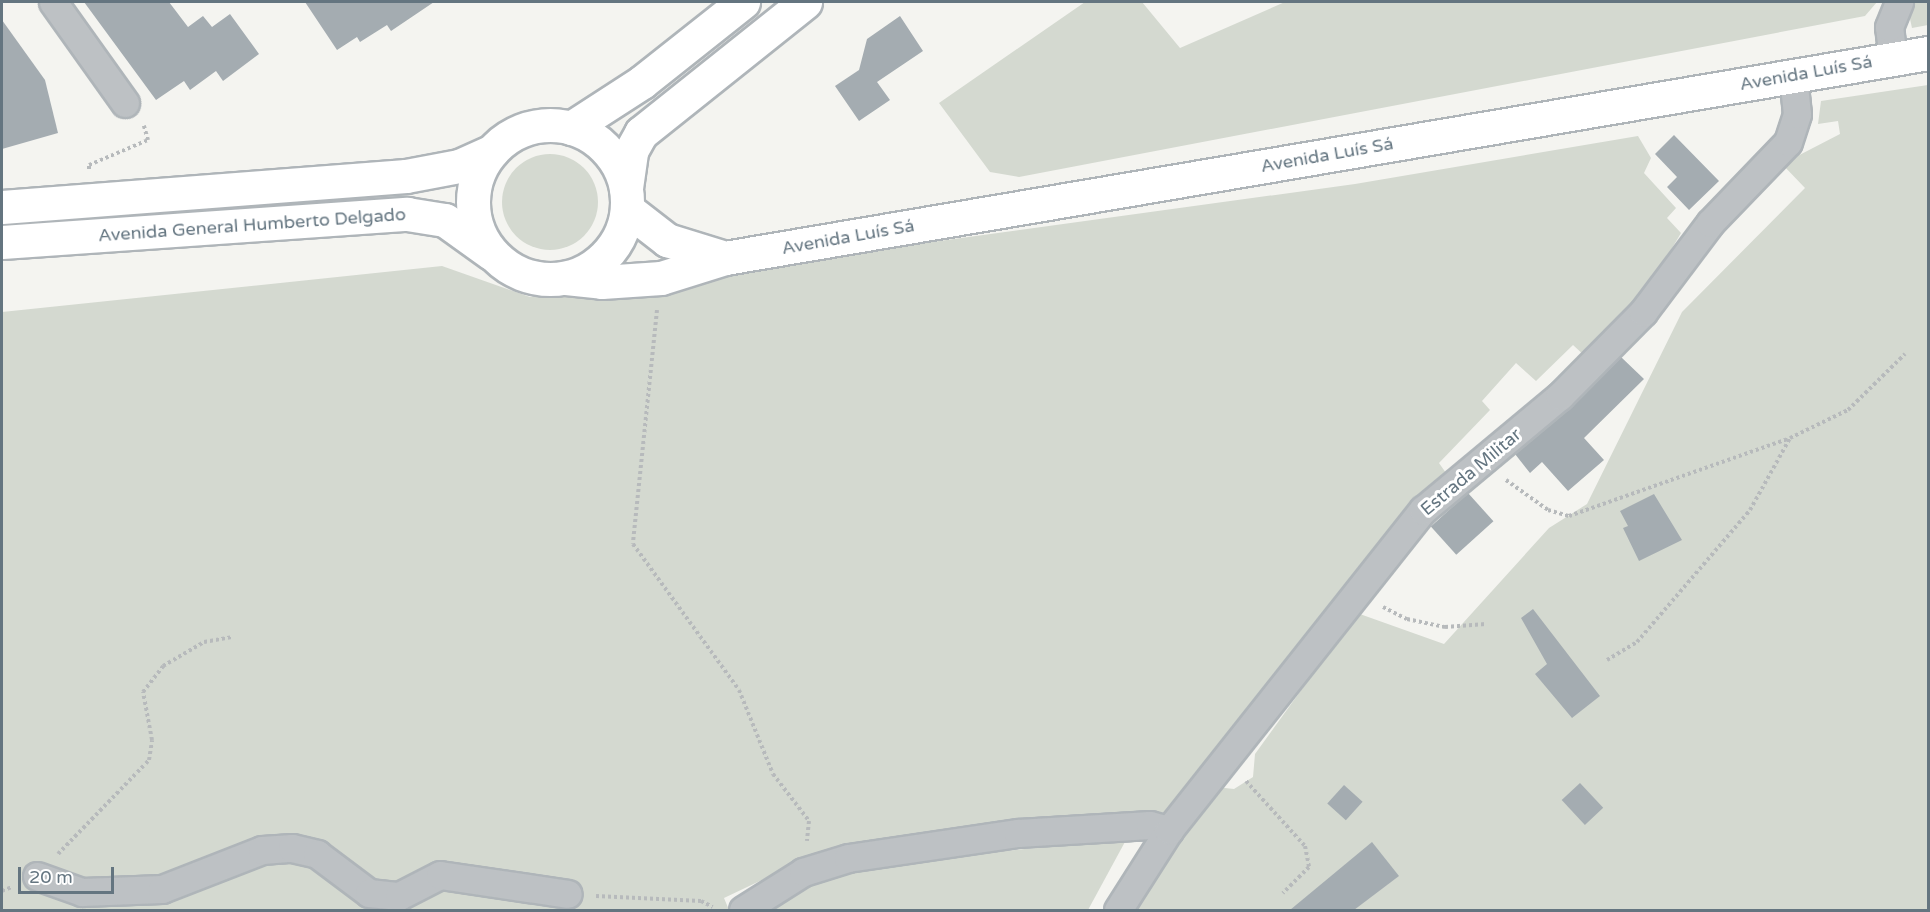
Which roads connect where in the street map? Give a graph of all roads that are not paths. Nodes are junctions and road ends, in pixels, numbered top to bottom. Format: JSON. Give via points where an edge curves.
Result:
{"nodes":[{"id":1,"x":53,"y":2,"type":"edge"},
{"id":2,"x":743,"y":2,"type":"edge"},
{"id":3,"x":805,"y":2,"type":"edge"},
{"id":4,"x":1899,"y":2,"type":"edge"},
{"id":5,"x":1929,"y":53,"type":"edge"},
{"id":6,"x":1893,"y":59,"type":"junction"},
{"id":7,"x":1793,"y":75,"type":"junction"},
{"id":8,"x":125,"y":103,"type":"road end"},
{"id":9,"x":571,"y":128,"type":"junction"},
{"id":10,"x":492,"y":150,"type":"junction"},
{"id":11,"x":626,"y":199,"type":"junction"},
{"id":12,"x":2,"y":207,"type":"edge"},
{"id":13,"x":2,"y":242,"type":"edge"},
{"id":14,"x":491,"y":253,"type":"junction"},
{"id":15,"x":725,"y":258,"type":"junction"},
{"id":16,"x":566,"y":278,"type":"junction"},
{"id":17,"x":1169,"y":830,"type":"junction"},
{"id":18,"x":37,"y":876,"type":"road end"},
{"id":19,"x":568,"y":894,"type":"road end"},
{"id":20,"x":743,"y":910,"type":"edge"},
{"id":21,"x":1118,"y":910,"type":"edge"}],
"edges":[{"from":1,"to":8,"type":"street"},
{"from":2,"to":9,"type":"street","via":[[642,82]]},
{"from":3,"to":11,"type":"street","via":[[641,133],[631,151]]},
{"from":4,"to":6,"type":"street","via":[[1889,27]]},
{"from":5,"to":6,"type":"street","name":"Avenida Luís Sá"},
{"from":6,"to":7,"type":"street","name":"Avenida Luís Sá"},
{"from":7,"to":15,"type":"street","name":"Avenida Luís Sá"},
{"from":7,"to":17,"type":"street","name":"Estrada Militar","via":[[1797,114],[1788,142],[1710,223],[1643,312],[1560,396],[1423,510]]},
{"from":9,"to":10,"type":"street","via":[[528,128]]},
{"from":9,"to":11,"type":"street","via":[[608,150]]},
{"from":10,"to":12,"type":"street","name":"Avenida General Humberto Delgado","via":[[459,166],[406,176],[92,197]]},
{"from":10,"to":14,"type":"street","via":[[480,169],[473,213]]},
{"from":11,"to":15,"type":"street","name":"Avenida Luís Sá","via":[[667,240]]},
{"from":11,"to":16,"type":"street","via":[[611,249],[596,264]]},
{"from":13,"to":14,"type":"street","name":"Avenida General Humberto Delgado","via":[[407,214],[445,220]]},
{"from":14,"to":16,"type":"street","via":[[525,275]]},
{"from":15,"to":16,"type":"street","name":"Avenida Luís Sá","via":[[661,278],[602,282]]},
{"from":17,"to":20,"type":"street","via":[[1150,825],[1018,833],[848,858],[803,872]]},
{"from":17,"to":21,"type":"street","name":"Estrada Militar"},
{"from":18,"to":19,"type":"street","via":[[82,892],[162,889],[262,850],[292,848],[317,854],[369,894],[399,896],[440,875]]}]}
